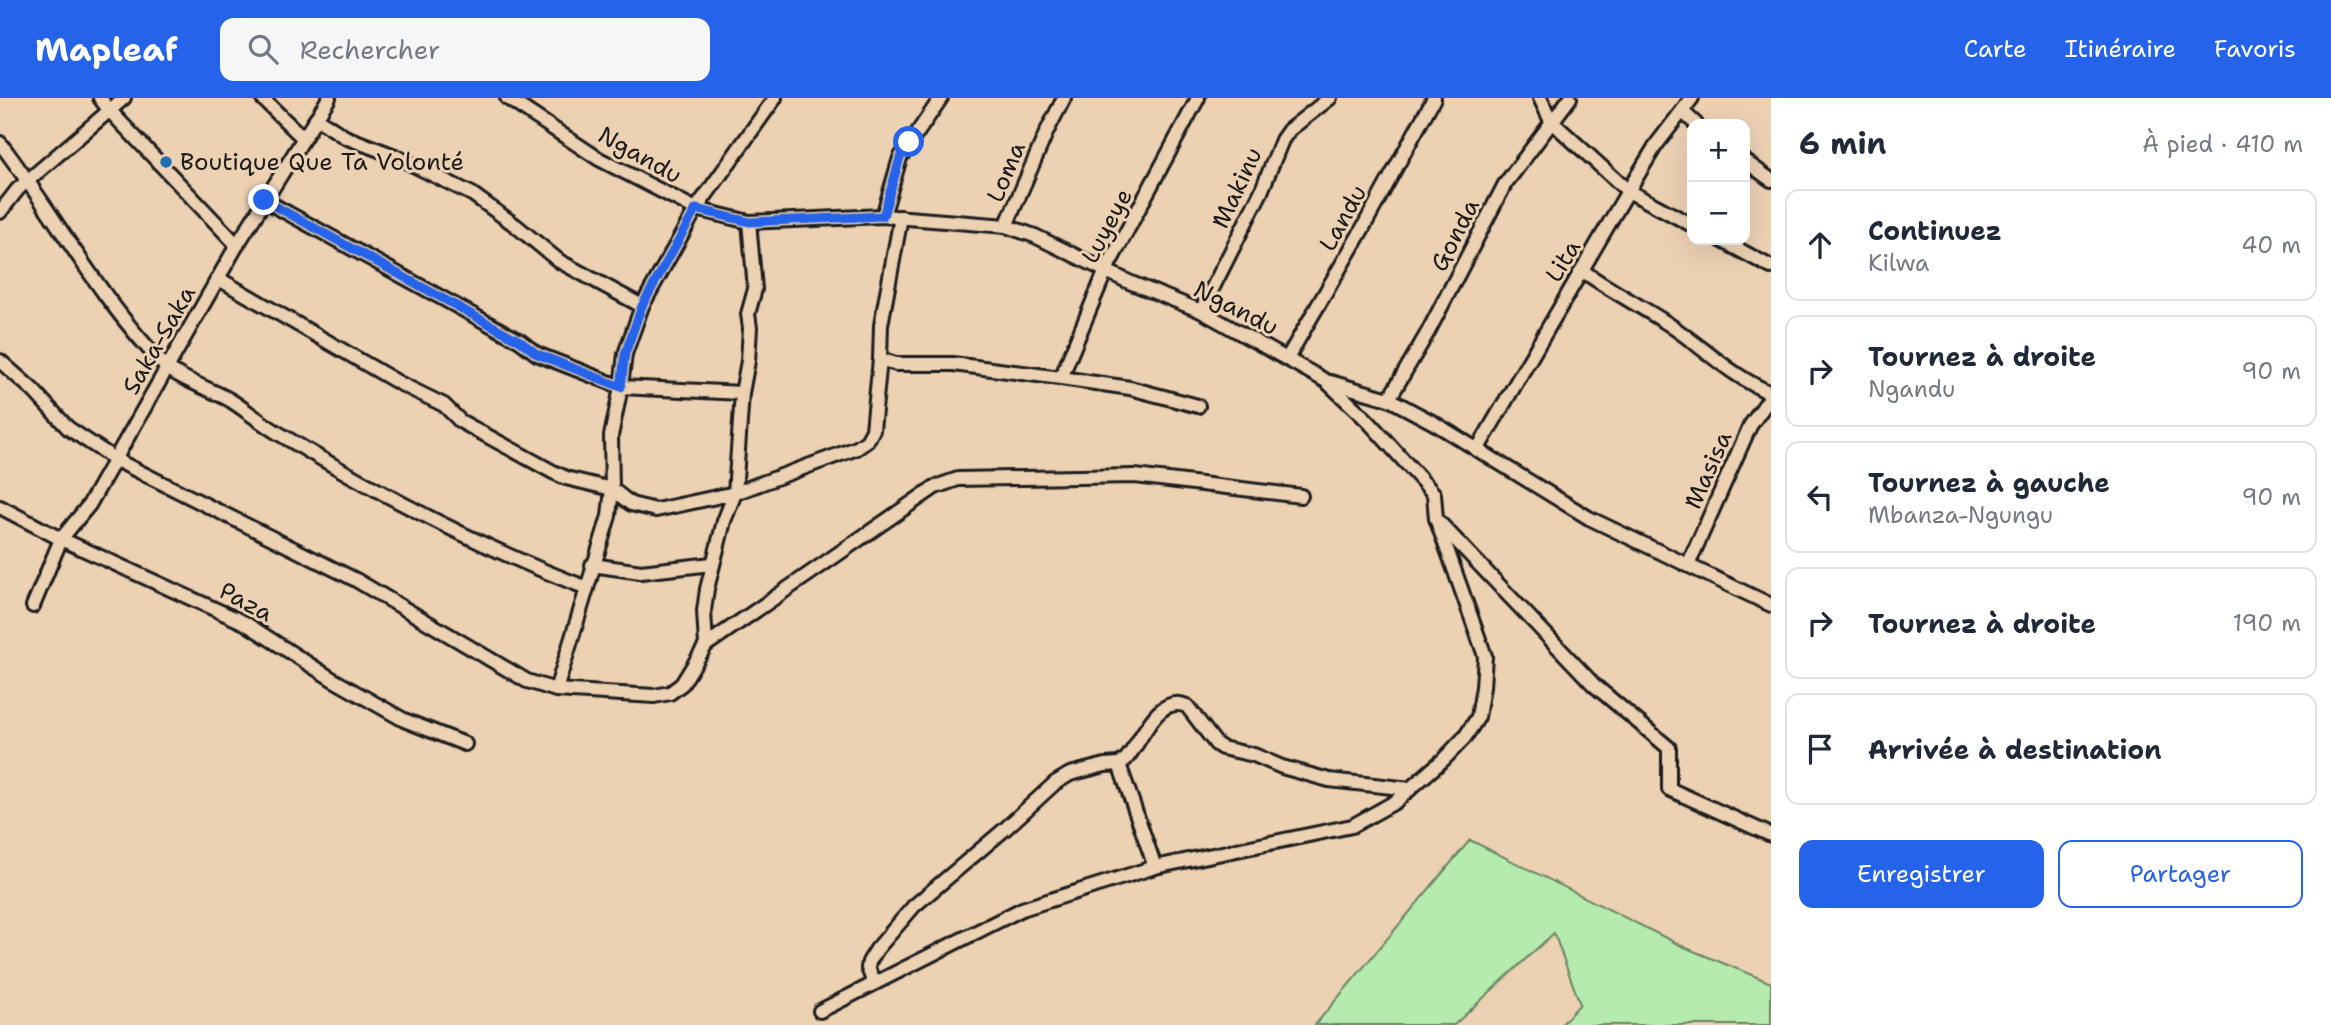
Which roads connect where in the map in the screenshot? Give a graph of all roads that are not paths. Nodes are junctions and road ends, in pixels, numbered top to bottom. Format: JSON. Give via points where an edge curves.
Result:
{"nodes":[{"id":1,"x":100,"y":98,"type":"edge"},
{"id":2,"x":124,"y":98,"type":"edge"},
{"id":3,"x":262,"y":98,"type":"edge"},
{"id":4,"x":329,"y":98,"type":"edge"},
{"id":5,"x":507,"y":98,"type":"edge"},
{"id":6,"x":941,"y":98,"type":"edge"},
{"id":7,"x":1064,"y":98,"type":"edge"},
{"id":8,"x":1198,"y":98,"type":"edge"},
{"id":9,"x":1330,"y":98,"type":"edge"},
{"id":10,"x":1434,"y":98,"type":"edge"},
{"id":11,"x":1539,"y":98,"type":"edge"},
{"id":12,"x":1570,"y":98,"type":"edge"},
{"id":13,"x":1692,"y":98,"type":"edge"},
{"id":14,"x":774,"y":99,"type":"edge"},
{"id":15,"x":110,"y":111,"type":"junction"},
{"id":16,"x":1683,"y":112,"type":"junction"},
{"id":17,"x":316,"y":118,"type":"junction"},
{"id":18,"x":1691,"y":119,"type":"edge"},
{"id":19,"x":1551,"y":121,"type":"junction"},
{"id":20,"x":303,"y":138,"type":"junction"},
{"id":21,"x":0,"y":143,"type":"edge"},
{"id":22,"x":1750,"y":165,"type":"edge"},
{"id":23,"x":29,"y":180,"type":"junction"},
{"id":24,"x":1771,"y":180,"type":"edge"},
{"id":25,"x":1628,"y":191,"type":"junction"},
{"id":26,"x":264,"y":200,"type":"junction"},
{"id":27,"x":696,"y":209,"type":"junction"},
{"id":28,"x":0,"y":212,"type":"edge"},
{"id":29,"x":883,"y":216,"type":"junction"},
{"id":30,"x":901,"y":218,"type":"junction"},
{"id":31,"x":750,"y":222,"type":"junction"},
{"id":32,"x":1687,"y":222,"type":"edge"},
{"id":33,"x":1006,"y":226,"type":"junction"},
{"id":34,"x":237,"y":245,"type":"junction"},
{"id":35,"x":1730,"y":245,"type":"edge"},
{"id":36,"x":1771,"y":267,"type":"edge"},
{"id":37,"x":1105,"y":270,"type":"junction"},
{"id":38,"x":1583,"y":271,"type":"junction"},
{"id":39,"x":219,"y":279,"type":"junction"},
{"id":40,"x":642,"y":306,"type":"junction"},
{"id":41,"x":1201,"y":311,"type":"junction"},
{"id":42,"x":1287,"y":357,"type":"junction"},
{"id":43,"x":880,"y":359,"type":"junction"},
{"id":44,"x":0,"y":362,"type":"edge"},
{"id":45,"x":167,"y":368,"type":"junction"},
{"id":46,"x":1061,"y":378,"type":"junction"},
{"id":47,"x":1326,"y":381,"type":"junction"},
{"id":48,"x":621,"y":387,"type":"junction"},
{"id":49,"x":742,"y":393,"type":"junction"},
{"id":50,"x":1771,"y":394,"type":"edge"},
{"id":51,"x":1389,"y":398,"type":"junction"},
{"id":52,"x":1198,"y":406,"type":"dead end"},
{"id":53,"x":1477,"y":450,"type":"junction"},
{"id":54,"x":117,"y":460,"type":"junction"},
{"id":55,"x":612,"y":489,"type":"junction"},
{"id":56,"x":736,"y":493,"type":"junction"},
{"id":57,"x":1301,"y":496,"type":"dead end"},
{"id":58,"x":0,"y":507,"type":"edge"},
{"id":59,"x":1436,"y":519,"type":"junction"},
{"id":60,"x":61,"y":539,"type":"junction"},
{"id":61,"x":712,"y":564,"type":"junction"},
{"id":62,"x":593,"y":565,"type":"junction"},
{"id":63,"x":1688,"y":565,"type":"junction"},
{"id":64,"x":587,"y":588,"type":"junction"},
{"id":65,"x":1771,"y":605,"type":"edge"},
{"id":66,"x":33,"y":606,"type":"dead end"},
{"id":67,"x":706,"y":645,"type":"junction"},
{"id":68,"x":556,"y":690,"type":"junction"},
{"id":69,"x":465,"y":744,"type":"dead end"},
{"id":70,"x":1119,"y":764,"type":"junction"},
{"id":71,"x":1410,"y":789,"type":"junction"},
{"id":72,"x":1771,"y":835,"type":"edge"},
{"id":73,"x":1155,"y":867,"type":"junction"},
{"id":74,"x":874,"y":983,"type":"junction"},
{"id":75,"x":820,"y":1011,"type":"dead end"}],
"edges":[{"from":1,"to":15,"type":"street"},
{"from":2,"to":15,"type":"street"},
{"from":3,"to":20,"type":"street"},
{"from":4,"to":17,"type":"street","name":"Saka-Saka"},
{"from":5,"to":27,"type":"street","name":"Ngandu","via":[[611,166]]},
{"from":6,"to":29,"type":"street","via":[[900,158]]},
{"from":7,"to":33,"type":"street","name":"Loma"},
{"from":8,"to":37,"type":"street","name":"Luyeye"},
{"from":9,"to":41,"type":"street","name":"Makinu","via":[[1282,140]]},
{"from":10,"to":42,"type":"street","name":"Landu"},
{"from":11,"to":19,"type":"street"},
{"from":12,"to":19,"type":"street","name":"Gonda"},
{"from":13,"to":16,"type":"street","name":"Lita"},
{"from":14,"to":27,"type":"street"},
{"from":15,"to":23,"type":"street"},
{"from":15,"to":34,"type":"street"},
{"from":16,"to":18,"type":"street"},
{"from":16,"to":25,"type":"street","name":"Lita"},
{"from":17,"to":20,"type":"street","name":"Saka-Saka"},
{"from":17,"to":40,"type":"street","via":[[345,137],[472,194],[559,261]]},
{"from":19,"to":25,"type":"street"},
{"from":19,"to":51,"type":"street","name":"Gonda","via":[[1505,184]]},
{"from":20,"to":26,"type":"street","name":"Saka-Saka"},
{"from":21,"to":23,"type":"street"},
{"from":22,"to":24,"type":"street"},
{"from":23,"to":28,"type":"street"},
{"from":23,"to":45,"type":"street","via":[[125,321]]},
{"from":25,"to":32,"type":"street"},
{"from":25,"to":38,"type":"street","name":"Lita"},
{"from":26,"to":34,"type":"street","name":"Saka-Saka"},
{"from":26,"to":48,"type":"street","via":[[537,354]]},
{"from":27,"to":31,"type":"street","name":"Ngandu"},
{"from":27,"to":40,"type":"street"},
{"from":29,"to":30,"type":"street","name":"Ngandu"},
{"from":29,"to":31,"type":"street","name":"Ngandu"},
{"from":30,"to":33,"type":"street","name":"Ngandu"},
{"from":30,"to":43,"type":"street","via":[[881,325]]},
{"from":31,"to":49,"type":"street","via":[[755,289],[748,314],[748,361]]},
{"from":33,"to":37,"type":"street","name":"Ngandu"},
{"from":34,"to":39,"type":"street","name":"Saka-Saka"},
{"from":35,"to":36,"type":"street"},
{"from":37,"to":41,"type":"street","name":"Ngandu"},
{"from":37,"to":46,"type":"street","name":"Luyeye"},
{"from":38,"to":50,"type":"street"},
{"from":38,"to":53,"type":"street","name":"Lita"},
{"from":39,"to":45,"type":"street","name":"Saka-Saka"},
{"from":39,"to":55,"type":"street","via":[[554,472]]},
{"from":40,"to":48,"type":"street","via":[[625,354]]},
{"from":41,"to":42,"type":"street","name":"Ngandu"},
{"from":42,"to":47,"type":"street","name":"Ngandu"},
{"from":43,"to":46,"type":"street","via":[[897,365],[953,364]]},
{"from":43,"to":56,"type":"street","via":[[873,430],[867,441]]},
{"from":44,"to":54,"type":"street","via":[[68,428]]},
{"from":45,"to":54,"type":"street","name":"Saka-Saka"},
{"from":45,"to":64,"type":"street","via":[[230,400],[276,432],[415,512]]},
{"from":46,"to":52,"type":"street","via":[[1130,388]]},
{"from":47,"to":51,"type":"street"},
{"from":47,"to":59,"type":"street","name":"Ngandu","via":[[1434,494]]},
{"from":48,"to":49,"type":"street"},
{"from":48,"to":55,"type":"street","via":[[611,436]]},
{"from":49,"to":56,"type":"street"},
{"from":50,"to":63,"type":"street","name":"Masisa","via":[[1750,426]]},
{"from":51,"to":53,"type":"street"},
{"from":53,"to":63,"type":"street","via":[[1590,518]]},
{"from":54,"to":60,"type":"street","name":"Saka-Saka"},
{"from":54,"to":68,"type":"street","via":[[356,580],[527,681]]},
{"from":55,"to":56,"type":"street","via":[[631,504],[656,510]]},
{"from":55,"to":62,"type":"street","via":[[609,516]]},
{"from":56,"to":61,"type":"street"},
{"from":57,"to":67,"type":"street","via":[[1135,476],[958,479],[935,487]]},
{"from":58,"to":60,"type":"street","name":"Paza"},
{"from":59,"to":71,"type":"street","via":[[1485,656],[1483,687],[1478,717],[1465,737]]},
{"from":59,"to":72,"type":"street","name":"Ngandu","via":[[1594,685],[1669,748],[1670,789]]},
{"from":60,"to":66,"type":"street","name":"Saka-Saka"},
{"from":60,"to":69,"type":"street","name":"Paza","via":[[245,623],[404,720]]},
{"from":61,"to":62,"type":"street","via":[[641,572]]},
{"from":61,"to":67,"type":"street","via":[[704,611]]},
{"from":62,"to":64,"type":"street"},
{"from":63,"to":65,"type":"street"},
{"from":64,"to":68,"type":"street"},
{"from":67,"to":68,"type":"street","via":[[682,684],[670,693]]},
{"from":70,"to":71,"type":"street","via":[[1156,715],[1181,703],[1222,748],[1329,780]]},
{"from":70,"to":73,"type":"street"},
{"from":70,"to":74,"type":"street","via":[[1070,774],[1055,783],[914,906],[869,962]]},
{"from":71,"to":73,"type":"street","via":[[1395,803],[1352,826]]},
{"from":73,"to":74,"type":"street","via":[[1022,909]]},
{"from":74,"to":75,"type":"street"}]}
